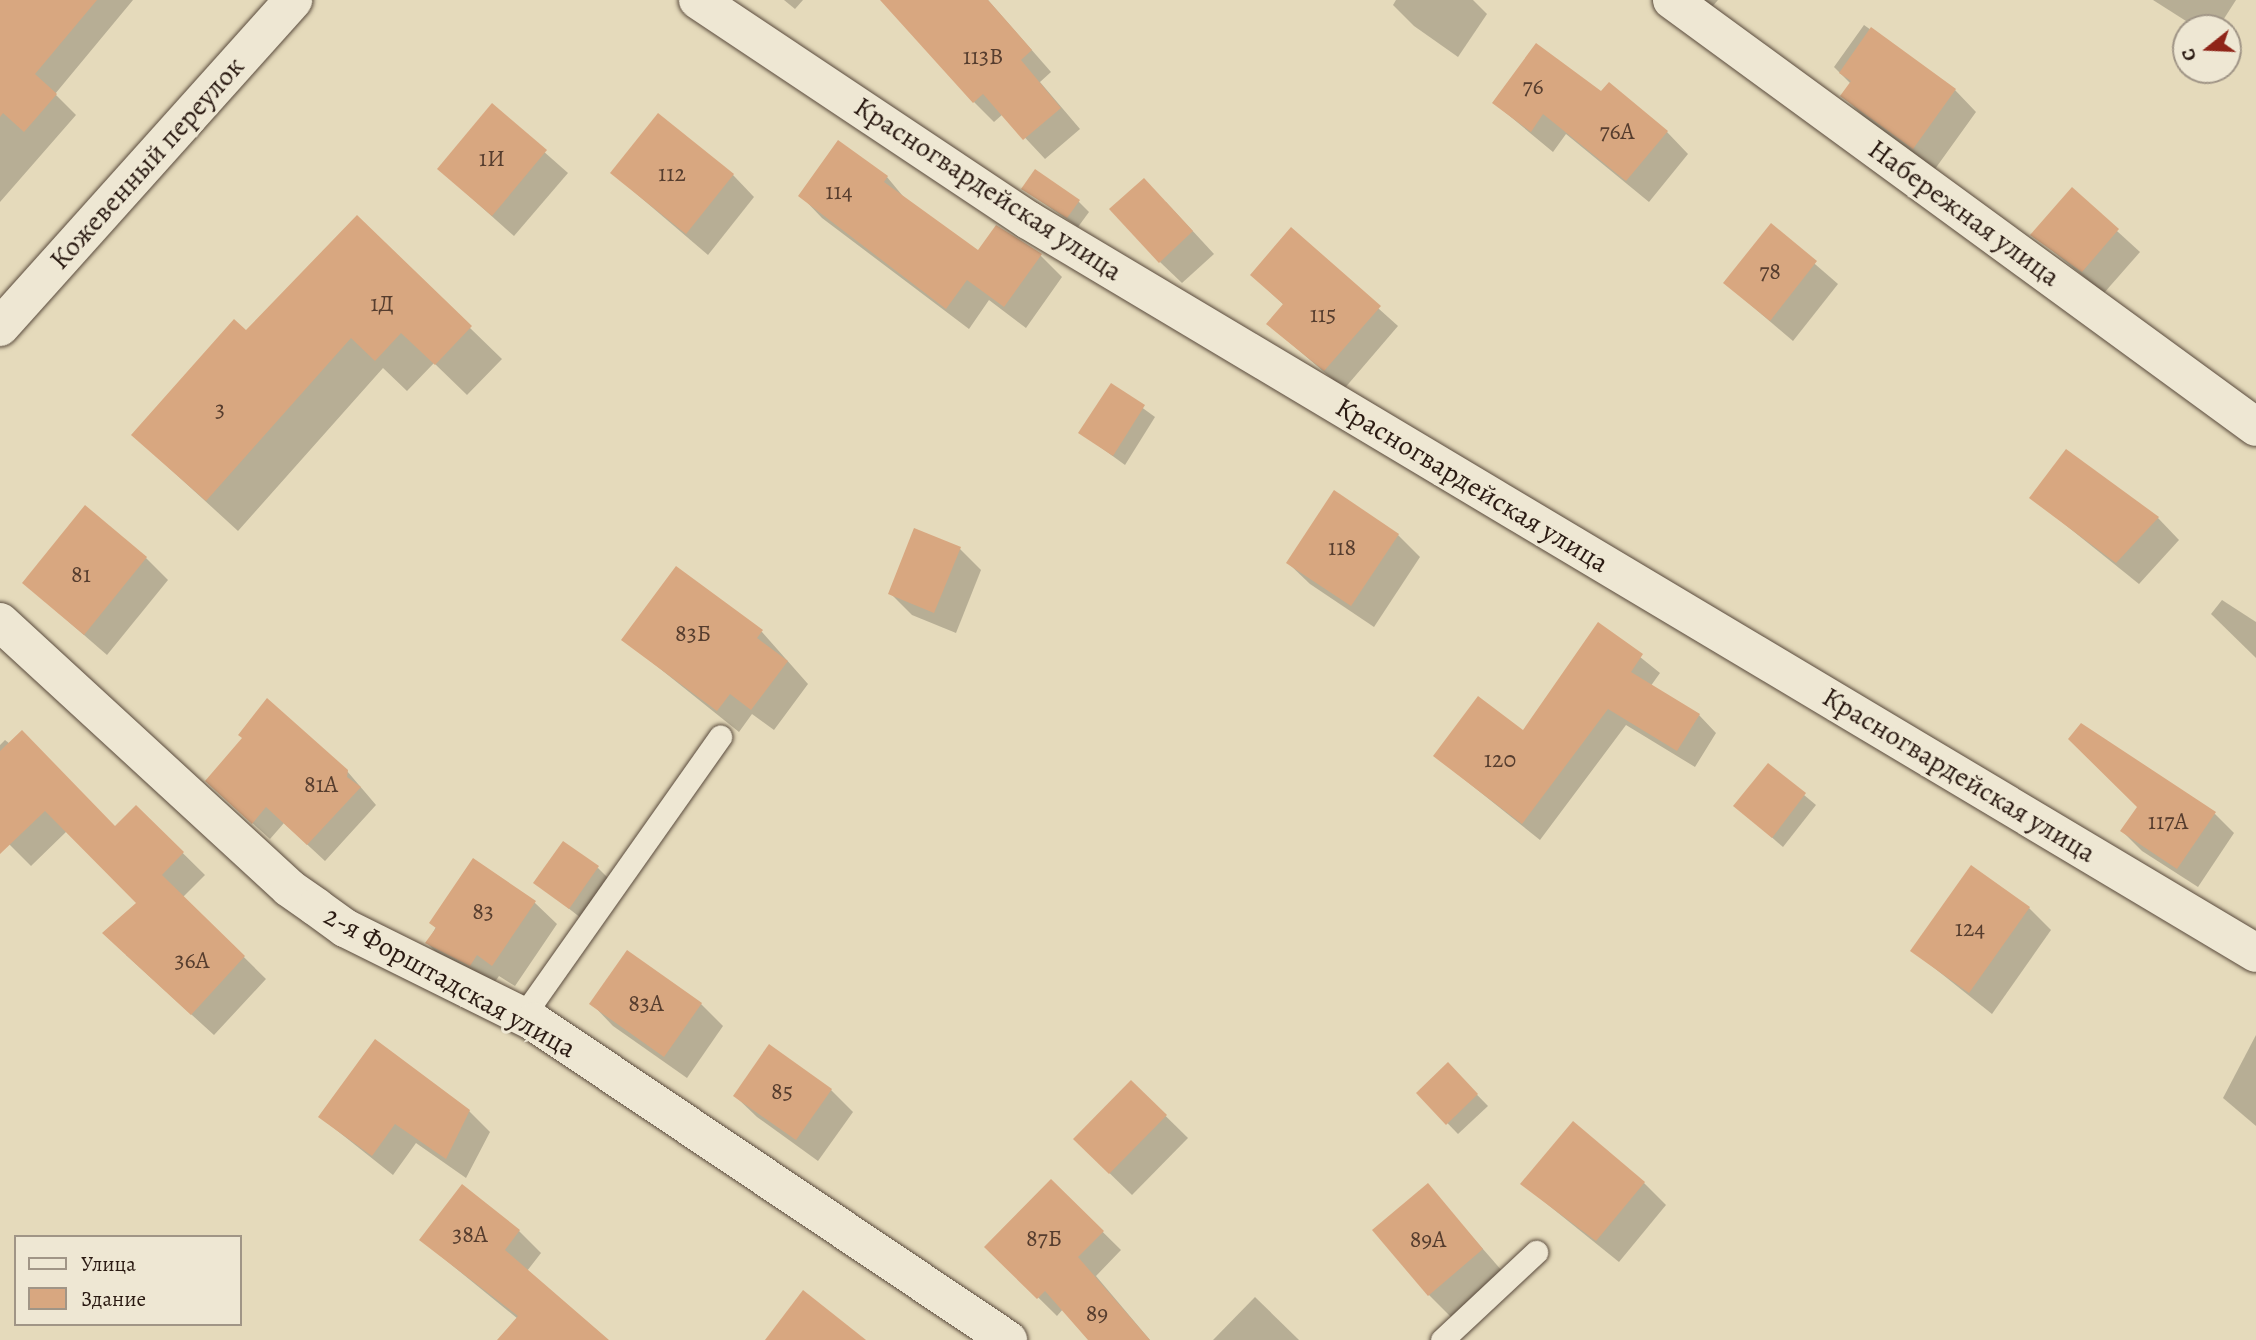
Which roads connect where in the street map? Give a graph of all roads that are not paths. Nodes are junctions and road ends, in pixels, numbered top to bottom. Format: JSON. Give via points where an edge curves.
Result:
{"nodes":[{"id":1,"x":293,"y":0,"type":"edge"},
{"id":2,"x":698,"y":0,"type":"edge"},
{"id":3,"x":1672,"y":0,"type":"edge"},
{"id":4,"x":0,"y":327,"type":"edge"},
{"id":5,"x":2256,"y":427,"type":"edge"},
{"id":6,"x":0,"y":622,"type":"edge"},
{"id":7,"x":720,"y":737,"type":"dead end"},
{"id":8,"x":2256,"y":953,"type":"edge"},
{"id":9,"x":523,"y":1016,"type":"junction"},
{"id":10,"x":1536,"y":1252,"type":"dead end"},
{"id":11,"x":1008,"y":1340,"type":"edge"},
{"id":12,"x":1442,"y":1340,"type":"edge"}],
"edges":[{"from":1,"to":4,"type":"street","name":"Кожевенный переулок"},
{"from":2,"to":8,"type":"street","name":"Красногвардейская улица","via":[[1028,220]]},
{"from":3,"to":5,"type":"street","name":"Набережная улица"},
{"from":6,"to":9,"type":"street","name":"2-я Форштадская улица","via":[[289,888],[345,928]]},
{"from":7,"to":9,"type":"lane"},
{"from":9,"to":11,"type":"street","name":"2-я Форштадская улица"},
{"from":10,"to":12,"type":"lane"}]}
